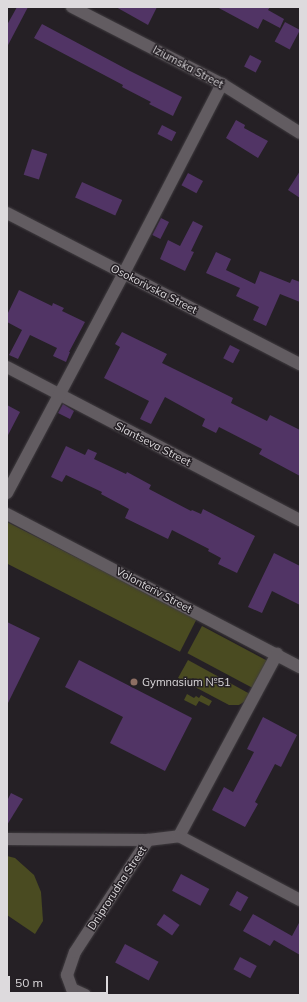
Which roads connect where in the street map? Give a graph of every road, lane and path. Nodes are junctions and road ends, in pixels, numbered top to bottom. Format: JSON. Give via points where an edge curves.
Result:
{"nodes":[{"id":1,"x":72,"y":7,"type":"edge"},
{"id":2,"x":222,"y":84,"type":"junction"},
{"id":3,"x":300,"y":133,"type":"edge"},
{"id":4,"x":7,"y":213,"type":"edge"},
{"id":5,"x":124,"y":274,"type":"junction"},
{"id":6,"x":300,"y":364,"type":"edge"},
{"id":7,"x":7,"y":367,"type":"edge"},
{"id":8,"x":58,"y":395,"type":"junction"},
{"id":9,"x":7,"y":493,"type":"edge"},
{"id":10,"x":7,"y":514,"type":"edge"},
{"id":11,"x":300,"y":520,"type":"edge"},
{"id":12,"x":277,"y":654,"type":"junction"},
{"id":13,"x":300,"y":667,"type":"edge"},
{"id":14,"x":179,"y":836,"type":"junction"},
{"id":15,"x":7,"y":839,"type":"edge"},
{"id":16,"x":148,"y":840,"type":"junction"},
{"id":17,"x":300,"y":900,"type":"edge"},
{"id":18,"x":85,"y":995,"type":"edge"}],
"edges":[{"from":1,"to":2,"type":"street","name":"Iziumska Street"},
{"from":2,"to":3,"type":"street","name":"Iziumska Street"},
{"from":2,"to":5,"type":"street"},
{"from":4,"to":5,"type":"street","name":"Osokorivska Street"},
{"from":5,"to":6,"type":"street","name":"Osokorivska Street"},
{"from":5,"to":8,"type":"street"},
{"from":7,"to":8,"type":"street","name":"Slantseva Street"},
{"from":8,"to":9,"type":"street"},
{"from":8,"to":11,"type":"street","name":"Slantseva Street"},
{"from":10,"to":12,"type":"street","name":"Volonteriv Street"},
{"from":12,"to":13,"type":"street","name":"Volonteriv Street"},
{"from":12,"to":14,"type":"street"},
{"from":14,"to":16,"type":"street","name":"Dniprorudna Street"},
{"from":14,"to":17,"type":"street"},
{"from":15,"to":16,"type":"street"},
{"from":16,"to":18,"type":"street","name":"Dniprorudna Street","via":[[75,952],[66,974],[72,988]]}]}
